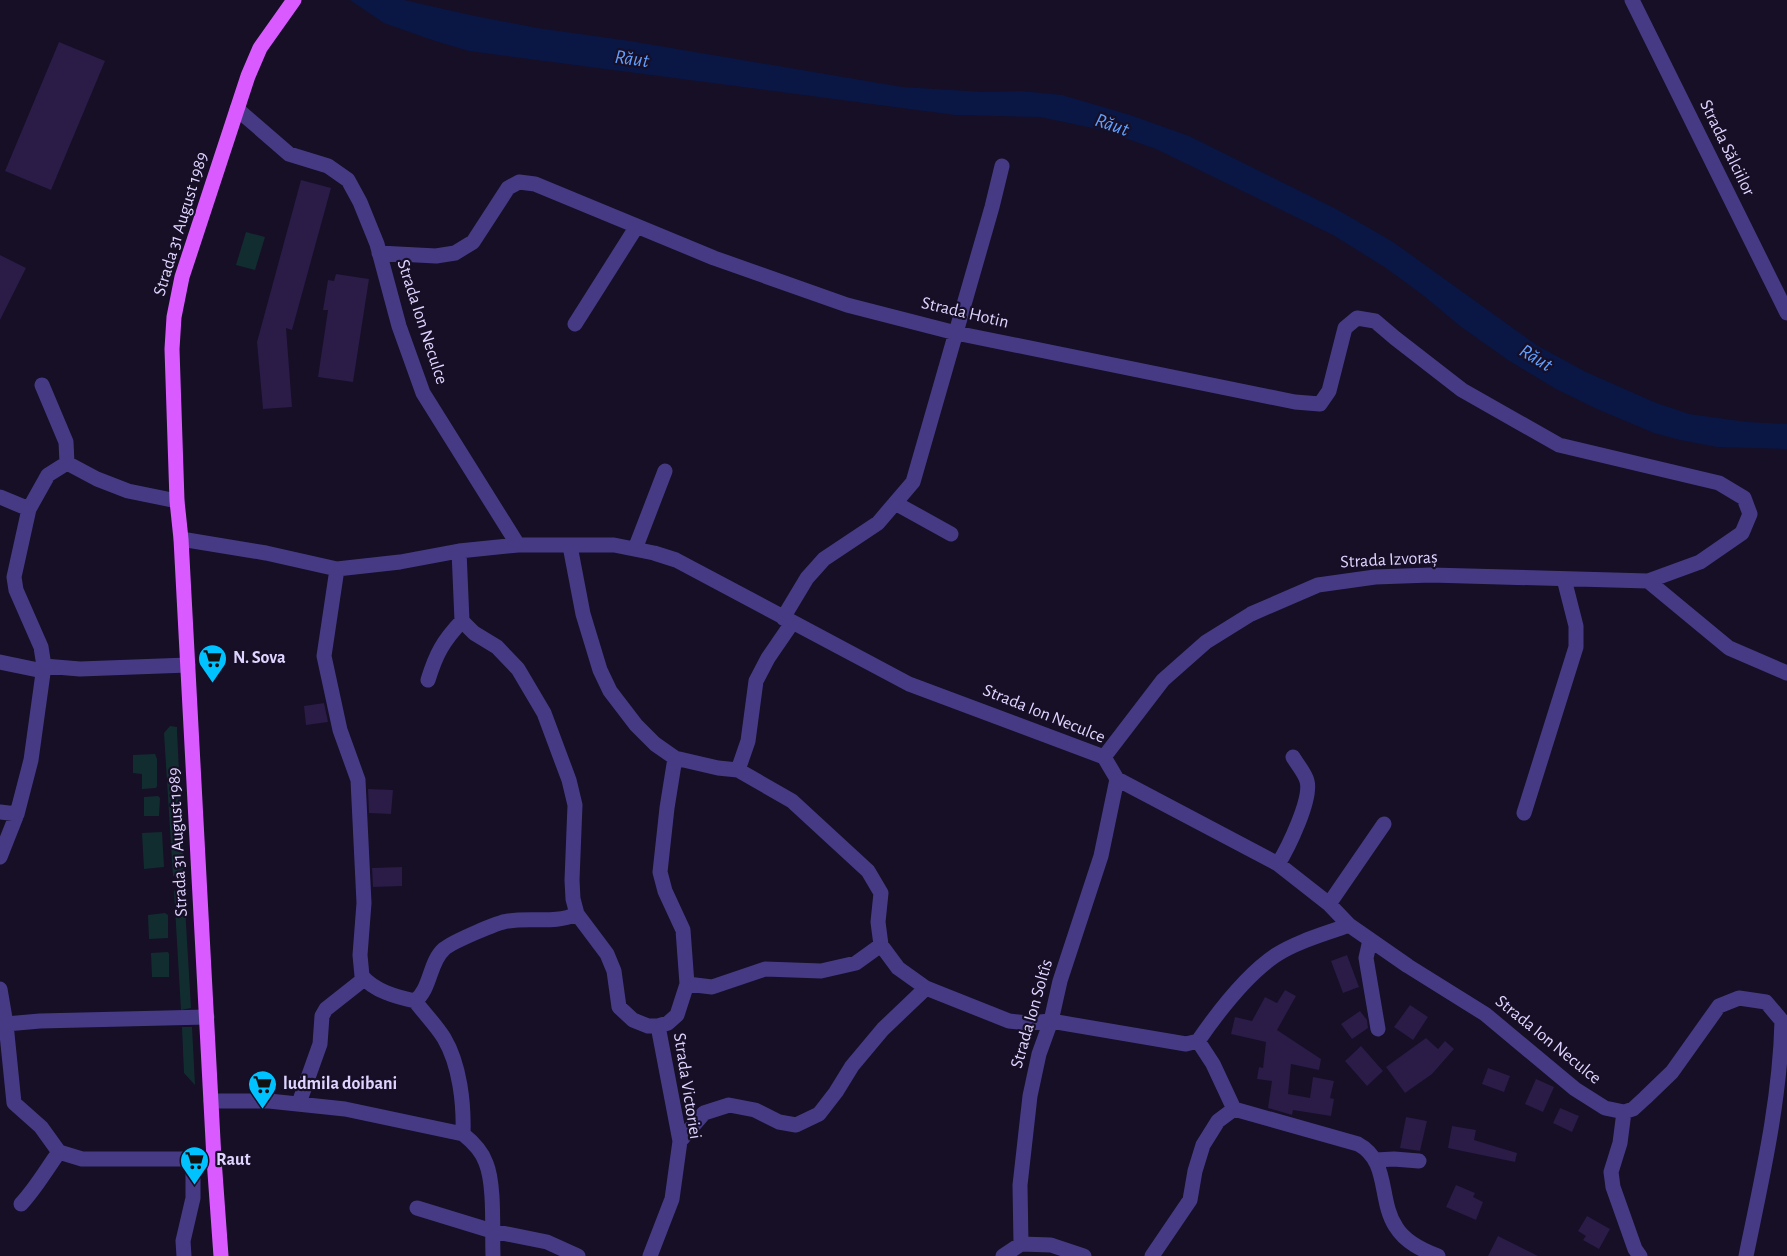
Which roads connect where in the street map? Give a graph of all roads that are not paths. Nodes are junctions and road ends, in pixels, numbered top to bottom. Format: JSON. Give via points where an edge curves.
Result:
{"nodes":[{"id":1,"x":294,"y":0,"type":"edge"},
{"id":2,"x":1632,"y":0,"type":"edge"},
{"id":3,"x":237,"y":109,"type":"junction"},
{"id":4,"x":1002,"y":166,"type":"dead end"},
{"id":5,"x":637,"y":226,"type":"junction"},
{"id":6,"x":379,"y":253,"type":"junction"},
{"id":7,"x":1787,"y":313,"type":"edge"},
{"id":8,"x":575,"y":324,"type":"dead end"},
{"id":9,"x":956,"y":333,"type":"junction"},
{"id":10,"x":42,"y":385,"type":"dead end"},
{"id":11,"x":67,"y":463,"type":"junction"},
{"id":12,"x":665,"y":471,"type":"dead end"},
{"id":13,"x":0,"y":496,"type":"edge"},
{"id":14,"x":177,"y":501,"type":"junction"},
{"id":15,"x":895,"y":503,"type":"junction"},
{"id":16,"x":29,"y":509,"type":"junction"},
{"id":17,"x":951,"y":534,"type":"dead end"},
{"id":18,"x":181,"y":539,"type":"junction"},
{"id":19,"x":518,"y":545,"type":"junction"},
{"id":20,"x":570,"y":546,"type":"junction"},
{"id":21,"x":635,"y":549,"type":"junction"},
{"id":22,"x":459,"y":551,"type":"junction"},
{"id":23,"x":337,"y":569,"type":"junction"},
{"id":24,"x":1564,"y":579,"type":"junction"},
{"id":25,"x":1648,"y":581,"type":"junction"},
{"id":26,"x":462,"y":621,"type":"junction"},
{"id":27,"x":788,"y":621,"type":"junction"},
{"id":28,"x":0,"y":662,"type":"edge"},
{"id":29,"x":188,"y":665,"type":"junction"},
{"id":30,"x":43,"y":668,"type":"junction"},
{"id":31,"x":1787,"y":673,"type":"edge"},
{"id":32,"x":428,"y":680,"type":"dead end"},
{"id":33,"x":1104,"y":757,"type":"junction"},
{"id":34,"x":1293,"y":757,"type":"dead end"},
{"id":35,"x":675,"y":758,"type":"junction"},
{"id":36,"x":738,"y":770,"type":"junction"},
{"id":37,"x":1117,"y":779,"type":"junction"},
{"id":38,"x":0,"y":812,"type":"edge"},
{"id":39,"x":1524,"y":813,"type":"dead end"},
{"id":40,"x":17,"y":814,"type":"junction"},
{"id":41,"x":1384,"y":824,"type":"dead end"},
{"id":42,"x":0,"y":857,"type":"edge"},
{"id":43,"x":1278,"y":864,"type":"junction"},
{"id":44,"x":1329,"y":904,"type":"junction"},
{"id":45,"x":577,"y":914,"type":"junction"},
{"id":46,"x":1349,"y":926,"type":"junction"},
{"id":47,"x":1370,"y":940,"type":"junction"},
{"id":48,"x":881,"y":945,"type":"junction"},
{"id":49,"x":364,"y":979,"type":"junction"},
{"id":50,"x":687,"y":984,"type":"junction"},
{"id":51,"x":926,"y":988,"type":"junction"},
{"id":52,"x":0,"y":989,"type":"edge"},
{"id":53,"x":414,"y":1001,"type":"junction"},
{"id":54,"x":207,"y":1017,"type":"junction"},
{"id":55,"x":1051,"y":1021,"type":"junction"},
{"id":56,"x":6,"y":1024,"type":"junction"},
{"id":57,"x":658,"y":1026,"type":"junction"},
{"id":58,"x":1378,"y":1029,"type":"dead end"},
{"id":59,"x":1198,"y":1041,"type":"junction"},
{"id":60,"x":212,"y":1101,"type":"junction"},
{"id":61,"x":7,"y":1103,"type":"edge"},
{"id":62,"x":299,"y":1103,"type":"junction"},
{"id":63,"x":1234,"y":1109,"type":"junction"},
{"id":64,"x":1624,"y":1112,"type":"junction"},
{"id":65,"x":464,"y":1134,"type":"junction"},
{"id":66,"x":680,"y":1141,"type":"junction"},
{"id":67,"x":59,"y":1152,"type":"junction"},
{"id":68,"x":214,"y":1159,"type":"junction"},
{"id":69,"x":193,"y":1160,"type":"junction"},
{"id":70,"x":1376,"y":1160,"type":"junction"},
{"id":71,"x":1419,"y":1161,"type":"dead end"},
{"id":72,"x":21,"y":1204,"type":"dead end"},
{"id":73,"x":417,"y":1208,"type":"dead end"},
{"id":74,"x":492,"y":1231,"type":"junction"},
{"id":75,"x":1022,"y":1244,"type":"junction"},
{"id":76,"x":184,"y":1256,"type":"edge"},
{"id":77,"x":221,"y":1256,"type":"edge"},
{"id":78,"x":493,"y":1256,"type":"edge"},
{"id":79,"x":578,"y":1256,"type":"edge"},
{"id":80,"x":650,"y":1256,"type":"edge"},
{"id":81,"x":1003,"y":1256,"type":"edge"},
{"id":82,"x":1084,"y":1256,"type":"edge"},
{"id":83,"x":1152,"y":1256,"type":"edge"},
{"id":84,"x":1438,"y":1256,"type":"edge"},
{"id":85,"x":1640,"y":1256,"type":"edge"},
{"id":86,"x":1746,"y":1256,"type":"edge"}],
"edges":[{"from":1,"to":3,"type":"main road","name":"Strada 31 August 1989","via":[[266,39]]},
{"from":2,"to":7,"type":"street","name":"Strada Sălciilor"},
{"from":3,"to":6,"type":"street","name":"Strada Ion Neculce","via":[[289,154],[328,166],[348,180]]},
{"from":3,"to":14,"type":"main road","name":"Strada 31 August 1989","via":[[182,277],[174,317]]},
{"from":4,"to":9,"type":"street"},
{"from":5,"to":6,"type":"street","name":"Strada Hotin","via":[[535,184],[519,182],[508,188],[473,242],[455,253]]},
{"from":5,"to":8,"type":"street"},
{"from":5,"to":9,"type":"street","name":"Strada Hotin","via":[[847,305]]},
{"from":6,"to":19,"type":"street","name":"Strada Ion Neculce","via":[[423,393]]},
{"from":9,"to":15,"type":"street","via":[[912,482]]},
{"from":9,"to":25,"type":"street","name":"Strada Hotin","via":[[1320,404],[1329,391],[1345,328],[1357,318],[1375,321],[1462,390],[1559,445],[1719,483],[1744,498],[1750,514],[1742,533],[1700,562]]},
{"from":10,"to":11,"type":"street","via":[[66,442]]},
{"from":11,"to":14,"type":"street","via":[[128,491]]},
{"from":11,"to":16,"type":"street","via":[[48,475]]},
{"from":12,"to":21,"type":"street"},
{"from":13,"to":16,"type":"street"},
{"from":14,"to":18,"type":"main road","name":"Strada 31 August 1989"},
{"from":15,"to":17,"type":"street"},
{"from":15,"to":27,"type":"street","via":[[878,523],[824,559],[807,578]]},
{"from":16,"to":30,"type":"street","via":[[14,584],[41,647]]},
{"from":18,"to":23,"type":"street"},
{"from":18,"to":29,"type":"main road","name":"Strada 31 August 1989"},
{"from":19,"to":20,"type":"street","name":"Strada Ion Neculce"},
{"from":19,"to":22,"type":"street"},
{"from":20,"to":21,"type":"street","name":"Strada Ion Neculce","via":[[614,545]]},
{"from":20,"to":35,"type":"street","via":[[583,614],[610,691],[636,725]]},
{"from":21,"to":27,"type":"street","name":"Strada Ion Neculce","via":[[676,560]]},
{"from":22,"to":23,"type":"street"},
{"from":22,"to":26,"type":"street"},
{"from":23,"to":49,"type":"street","via":[[324,656],[340,730],[358,780],[364,903],[360,955]]},
{"from":24,"to":25,"type":"street","name":"Strada Izvoraș"},
{"from":24,"to":33,"type":"street","name":"Strada Izvoraș","via":[[1375,576],[1318,585],[1251,614],[1206,642],[1163,680]]},
{"from":24,"to":39,"type":"street","via":[[1576,626],[1576,647]]},
{"from":25,"to":31,"type":"street","via":[[1729,648]]},
{"from":26,"to":32,"type":"street","via":[[441,646]]},
{"from":26,"to":45,"type":"street","name":"Strada Victoriei","via":[[497,647],[518,669],[544,713],[559,750],[574,805],[572,880]]},
{"from":27,"to":33,"type":"street","name":"Strada Ion Neculce","via":[[909,684]]},
{"from":27,"to":36,"type":"street","via":[[756,681],[748,741]]},
{"from":28,"to":30,"type":"street"},
{"from":29,"to":30,"type":"street"},
{"from":29,"to":54,"type":"main road","name":"Strada 31 August 1989"},
{"from":30,"to":40,"type":"street","via":[[31,760]]},
{"from":33,"to":37,"type":"street","name":"Strada Ion Neculce"},
{"from":34,"to":43,"type":"street","via":[[1307,781],[1305,804]]},
{"from":35,"to":36,"type":"street"},
{"from":35,"to":50,"type":"street","name":"Strada Victoriei","via":[[660,872],[683,930]]},
{"from":36,"to":48,"type":"street","via":[[792,801],[868,871],[881,893]]},
{"from":37,"to":43,"type":"street","name":"Strada Ion Neculce"},
{"from":37,"to":55,"type":"street","name":"Strada Ion Soltîs","via":[[1101,856]]},
{"from":38,"to":40,"type":"street"},
{"from":40,"to":42,"type":"street"},
{"from":41,"to":44,"type":"street"},
{"from":43,"to":44,"type":"street","name":"Strada Ion Neculce"},
{"from":44,"to":46,"type":"street","name":"Strada Ion Neculce"},
{"from":45,"to":53,"type":"street","via":[[568,918],[507,921],[444,949],[423,992]]},
{"from":45,"to":57,"type":"street","name":"Strada Victoriei","via":[[607,954],[614,971],[619,1007],[633,1020]]},
{"from":46,"to":47,"type":"street","name":"Strada Ion Neculce"},
{"from":46,"to":59,"type":"street","via":[[1275,956],[1222,1007]]},
{"from":47,"to":58,"type":"street","via":[[1366,958]]},
{"from":47,"to":64,"type":"street","name":"Strada Ion Neculce","via":[[1485,1014],[1575,1089],[1605,1108]]},
{"from":48,"to":50,"type":"street","via":[[856,963],[821,971],[765,969],[712,987]]},
{"from":48,"to":51,"type":"street","via":[[898,968]]},
{"from":49,"to":53,"type":"street","via":[[384,992]]},
{"from":49,"to":62,"type":"street","via":[[322,1016],[320,1044]]},
{"from":50,"to":57,"type":"street","name":"Strada Victoriei","via":[[677,1016]]},
{"from":51,"to":55,"type":"street","via":[[1009,1021]]},
{"from":51,"to":66,"type":"street","via":[[883,1029],[819,1114],[796,1125],[729,1105],[704,1113]]},
{"from":52,"to":56,"type":"street"},
{"from":53,"to":65,"type":"street","via":[[450,1048],[461,1093]]},
{"from":54,"to":56,"type":"street"},
{"from":54,"to":60,"type":"main road","name":"Strada 31 August 1989"},
{"from":55,"to":59,"type":"street","via":[[1176,1043]]},
{"from":55,"to":75,"type":"street","name":"Strada Ion Soltîs","via":[[1030,1096],[1020,1185]]},
{"from":56,"to":61,"type":"street"},
{"from":57,"to":66,"type":"street","name":"Strada Victoriei"},
{"from":59,"to":63,"type":"street"},
{"from":60,"to":62,"type":"street"},
{"from":60,"to":68,"type":"main road","name":"Strada 31 August 1989"},
{"from":61,"to":67,"type":"street","via":[[41,1127]]},
{"from":62,"to":65,"type":"street"},
{"from":63,"to":70,"type":"street","via":[[1358,1144]]},
{"from":63,"to":83,"type":"street","via":[[1218,1121],[1203,1145],[1190,1200]]},
{"from":64,"to":85,"type":"street","via":[[1611,1172],[1612,1187]]},
{"from":64,"to":86,"type":"street","via":[[1633,1109],[1672,1072],[1719,1006],[1739,998],[1766,1002],[1782,1021],[1781,1060]]},
{"from":65,"to":74,"type":"street","via":[[487,1165]]},
{"from":66,"to":80,"type":"street","name":"Strada Victoriei","via":[[672,1199]]},
{"from":67,"to":69,"type":"street","via":[[82,1159]]},
{"from":67,"to":72,"type":"street"},
{"from":68,"to":69,"type":"street"},
{"from":68,"to":77,"type":"main road","name":"Strada 31 August 1989"},
{"from":69,"to":76,"type":"street","via":[[193,1198],[183,1241]]},
{"from":70,"to":71,"type":"street"},
{"from":70,"to":84,"type":"street","via":[[1396,1227],[1408,1241]]},
{"from":73,"to":74,"type":"street"},
{"from":74,"to":78,"type":"street"},
{"from":74,"to":79,"type":"street","via":[[547,1242]]},
{"from":75,"to":81,"type":"street"},
{"from":75,"to":82,"type":"street","via":[[1051,1245]]}]}
